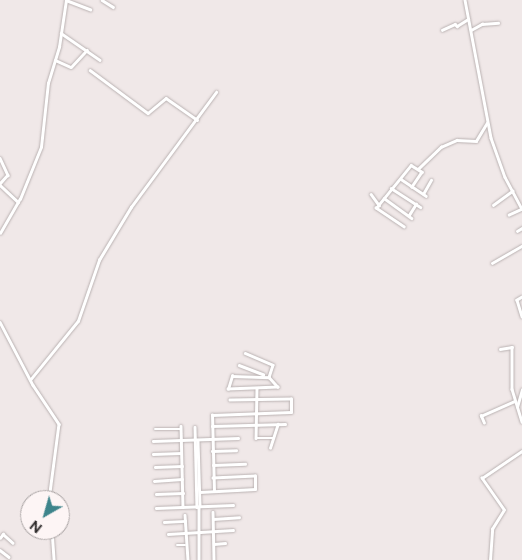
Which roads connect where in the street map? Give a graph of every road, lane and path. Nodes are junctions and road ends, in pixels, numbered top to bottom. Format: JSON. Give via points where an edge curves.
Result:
{"nodes":[{"id":1,"x":102,"y":0,"type":"edge"},
{"id":2,"x":465,"y":0,"type":"edge"},
{"id":3,"x":113,"y":7,"type":"dead end"},
{"id":4,"x":90,"y":9,"type":"dead end"},
{"id":5,"x":469,"y":18,"type":"junction"},
{"id":6,"x":498,"y":23,"type":"dead end"},
{"id":7,"x":442,"y":30,"type":"dead end"},
{"id":8,"x":471,"y":30,"type":"junction"},
{"id":9,"x":61,"y":33,"type":"junction"},
{"id":10,"x":87,"y":50,"type":"junction"},
{"id":11,"x":55,"y":60,"type":"junction"},
{"id":12,"x":100,"y":60,"type":"dead end"},
{"id":13,"x":90,"y":70,"type":"dead end"},
{"id":14,"x":216,"y":92,"type":"dead end"},
{"id":15,"x":197,"y":120,"type":"junction"},
{"id":16,"x":488,"y":123,"type":"junction"},
{"id":17,"x":0,"y":158,"type":"edge"},
{"id":18,"x":418,"y":170,"type":"junction"},
{"id":19,"x":401,"y":179,"type":"junction"},
{"id":20,"x":431,"y":180,"type":"dead end"},
{"id":21,"x":0,"y":184,"type":"edge"},
{"id":22,"x":412,"y":187,"type":"junction"},
{"id":23,"x":391,"y":188,"type":"junction"},
{"id":24,"x":512,"y":191,"type":"junction"},
{"id":25,"x":371,"y":194,"type":"dead end"},
{"id":26,"x":384,"y":198,"type":"junction"},
{"id":27,"x":18,"y":202,"type":"junction"},
{"id":28,"x":379,"y":204,"type":"junction"},
{"id":29,"x":416,"y":204,"type":"junction"},
{"id":30,"x":493,"y":205,"type":"dead end"},
{"id":31,"x":420,"y":207,"type":"dead end"},
{"id":32,"x":408,"y":215,"type":"junction"},
{"id":33,"x":509,"y":215,"type":"dead end"},
{"id":34,"x":412,"y":218,"type":"dead end"},
{"id":35,"x":404,"y":227,"type":"dead end"},
{"id":36,"x":522,"y":228,"type":"edge"},
{"id":37,"x":517,"y":231,"type":"dead end"},
{"id":38,"x":0,"y":233,"type":"edge"},
{"id":39,"x":522,"y":246,"type":"edge"},
{"id":40,"x":492,"y":263,"type":"dead end"},
{"id":41,"x":522,"y":297,"type":"edge"},
{"id":42,"x":522,"y":316,"type":"edge"},
{"id":43,"x":0,"y":322,"type":"edge"},
{"id":44,"x":500,"y":349,"type":"dead end"},
{"id":45,"x":244,"y":353,"type":"dead end"},
{"id":46,"x":239,"y":365,"type":"dead end"},
{"id":47,"x":264,"y":375,"type":"junction"},
{"id":48,"x":269,"y":377,"type":"junction"},
{"id":49,"x":30,"y":380,"type":"junction"},
{"id":50,"x":257,"y":388,"type":"junction"},
{"id":51,"x":522,"y":390,"type":"edge"},
{"id":52,"x":257,"y":399,"type":"junction"},
{"id":53,"x":230,"y":400,"type":"dead end"},
{"id":54,"x":514,"y":401,"type":"junction"},
{"id":55,"x":517,"y":407,"type":"junction"},
{"id":56,"x":257,"y":413,"type":"junction"},
{"id":57,"x":522,"y":422,"type":"edge"},
{"id":58,"x":484,"y":423,"type":"dead end"},
{"id":59,"x":278,"y":424,"type":"junction"},
{"id":60,"x":285,"y":424,"type":"dead end"},
{"id":61,"x":257,"y":425,"type":"junction"},
{"id":62,"x":212,"y":426,"type":"junction"},
{"id":63,"x":194,"y":428,"type":"dead end"},
{"id":64,"x":155,"y":429,"type":"dead end"},
{"id":65,"x":238,"y":438,"type":"dead end"},
{"id":66,"x":273,"y":438,"type":"junction"},
{"id":67,"x":212,"y":439,"type":"junction"},
{"id":68,"x":181,"y":440,"type":"junction"},
{"id":69,"x":196,"y":440,"type":"junction"},
{"id":70,"x":153,"y":441,"type":"dead end"},
{"id":71,"x":270,"y":448,"type":"dead end"},
{"id":72,"x":236,"y":450,"type":"dead end"},
{"id":73,"x":522,"y":451,"type":"edge"},
{"id":74,"x":212,"y":452,"type":"junction"},
{"id":75,"x":181,"y":453,"type":"junction"},
{"id":76,"x":153,"y":454,"type":"dead end"},
{"id":77,"x":245,"y":464,"type":"dead end"},
{"id":78,"x":213,"y":465,"type":"junction"},
{"id":79,"x":182,"y":466,"type":"junction"},
{"id":80,"x":155,"y":467,"type":"dead end"},
{"id":81,"x":213,"y":478,"type":"junction"},
{"id":82,"x":182,"y":479,"type":"junction"},
{"id":83,"x":154,"y":481,"type":"dead end"},
{"id":84,"x":50,"y":490,"type":"edge"},
{"id":85,"x":214,"y":491,"type":"junction"},
{"id":86,"x":200,"y":492,"type":"junction"},
{"id":87,"x":183,"y":493,"type":"junction"},
{"id":88,"x":156,"y":494,"type":"dead end"},
{"id":89,"x":233,"y":505,"type":"dead end"},
{"id":90,"x":183,"y":507,"type":"junction"},
{"id":91,"x":199,"y":507,"type":"junction"},
{"id":92,"x":156,"y":508,"type":"dead end"},
{"id":93,"x":213,"y":512,"type":"dead end"},
{"id":94,"x":185,"y":515,"type":"dead end"},
{"id":95,"x":239,"y":517,"type":"dead end"},
{"id":96,"x":213,"y":519,"type":"junction"},
{"id":97,"x":185,"y":521,"type":"junction"},
{"id":98,"x":164,"y":522,"type":"dead end"},
{"id":99,"x":233,"y":530,"type":"dead end"},
{"id":100,"x":199,"y":532,"type":"junction"},
{"id":101,"x":213,"y":532,"type":"junction"},
{"id":102,"x":185,"y":533,"type":"junction"},
{"id":103,"x":168,"y":534,"type":"dead end"},
{"id":104,"x":0,"y":538,"type":"edge"},
{"id":105,"x":53,"y":540,"type":"edge"},
{"id":106,"x":13,"y":543,"type":"dead end"},
{"id":107,"x":214,"y":544,"type":"junction"},
{"id":108,"x":225,"y":544,"type":"dead end"},
{"id":109,"x":177,"y":545,"type":"dead end"},
{"id":110,"x":185,"y":545,"type":"junction"},
{"id":111,"x":1,"y":552,"type":"edge"},
{"id":112,"x":9,"y":557,"type":"dead end"},
{"id":113,"x":54,"y":560,"type":"edge"},
{"id":114,"x":188,"y":560,"type":"edge"},
{"id":115,"x":199,"y":560,"type":"edge"},
{"id":116,"x":214,"y":560,"type":"edge"},
{"id":117,"x":490,"y":560,"type":"edge"}],
"edges":[{"from":1,"to":3,"type":"street"},
{"from":2,"to":5,"type":"street"},
{"from":4,"to":9,"type":"street","via":[[66,0]]},
{"from":5,"to":7,"type":"street"},
{"from":5,"to":8,"type":"street"},
{"from":6,"to":8,"type":"street","via":[[482,24]]},
{"from":8,"to":16,"type":"street"},
{"from":9,"to":10,"type":"street"},
{"from":9,"to":11,"type":"street"},
{"from":10,"to":11,"type":"street","via":[[71,67]]},
{"from":10,"to":12,"type":"street"},
{"from":11,"to":27,"type":"street","via":[[48,83],[41,147]]},
{"from":13,"to":15,"type":"street","via":[[148,113],[166,98]]},
{"from":14,"to":15,"type":"street"},
{"from":15,"to":49,"type":"street","via":[[130,207],[99,260],[78,321]]},
{"from":16,"to":18,"type":"street","via":[[476,140],[457,140],[441,147]]},
{"from":16,"to":24,"type":"street","via":[[497,157]]},
{"from":17,"to":21,"type":"street","via":[[8,175]]},
{"from":18,"to":19,"type":"street","via":[[411,165]]},
{"from":18,"to":22,"type":"street","via":[[422,172]]},
{"from":19,"to":22,"type":"street"},
{"from":19,"to":23,"type":"street"},
{"from":20,"to":22,"type":"street","via":[[424,195]]},
{"from":21,"to":27,"type":"street"},
{"from":23,"to":26,"type":"street"},
{"from":23,"to":29,"type":"street"},
{"from":24,"to":30,"type":"street"},
{"from":24,"to":33,"type":"street","via":[[522,209]]},
{"from":25,"to":28,"type":"street"},
{"from":26,"to":28,"type":"street"},
{"from":26,"to":32,"type":"street"},
{"from":27,"to":38,"type":"street"},
{"from":28,"to":35,"type":"street","via":[[376,208]]},
{"from":29,"to":31,"type":"street"},
{"from":29,"to":32,"type":"street"},
{"from":32,"to":34,"type":"street"},
{"from":36,"to":37,"type":"street"},
{"from":39,"to":40,"type":"street"},
{"from":41,"to":42,"type":"street","via":[[516,300]]},
{"from":43,"to":49,"type":"street"},
{"from":44,"to":54,"type":"street","via":[[512,347]]},
{"from":45,"to":48,"type":"street","via":[[273,365]]},
{"from":46,"to":47,"type":"street"},
{"from":47,"to":48,"type":"street"},
{"from":47,"to":50,"type":"street","via":[[232,376],[228,389]]},
{"from":48,"to":50,"type":"street","via":[[278,387]]},
{"from":49,"to":84,"type":"street","via":[[59,424]]},
{"from":50,"to":52,"type":"street"},
{"from":51,"to":55,"type":"street"},
{"from":52,"to":53,"type":"street"},
{"from":52,"to":56,"type":"street"},
{"from":52,"to":56,"type":"street","via":[[291,399],[291,412]]},
{"from":54,"to":55,"type":"street"},
{"from":54,"to":58,"type":"street","via":[[481,416]]},
{"from":55,"to":57,"type":"street"},
{"from":56,"to":61,"type":"street"},
{"from":56,"to":62,"type":"street","via":[[212,415]]},
{"from":59,"to":60,"type":"street"},
{"from":59,"to":61,"type":"street"},
{"from":59,"to":66,"type":"street"},
{"from":61,"to":62,"type":"street"},
{"from":61,"to":66,"type":"street","via":[[256,438]]},
{"from":62,"to":67,"type":"street"},
{"from":63,"to":69,"type":"street"},
{"from":64,"to":68,"type":"street","via":[[180,427]]},
{"from":65,"to":67,"type":"street"},
{"from":66,"to":71,"type":"street"},
{"from":67,"to":69,"type":"street"},
{"from":67,"to":74,"type":"street"},
{"from":68,"to":69,"type":"street"},
{"from":68,"to":70,"type":"street"},
{"from":68,"to":75,"type":"street"},
{"from":69,"to":86,"type":"street"},
{"from":69,"to":91,"type":"street"},
{"from":72,"to":74,"type":"street"},
{"from":73,"to":117,"type":"street","via":[[482,478],[504,510],[492,529]]},
{"from":74,"to":78,"type":"street"},
{"from":75,"to":76,"type":"street"},
{"from":75,"to":79,"type":"street"},
{"from":77,"to":78,"type":"street"},
{"from":78,"to":81,"type":"street"},
{"from":79,"to":80,"type":"street"},
{"from":79,"to":82,"type":"street"},
{"from":81,"to":85,"type":"street"},
{"from":81,"to":85,"type":"street","via":[[255,476],[255,489]]},
{"from":82,"to":83,"type":"street"},
{"from":82,"to":87,"type":"street"},
{"from":85,"to":86,"type":"street"},
{"from":86,"to":91,"type":"street"},
{"from":87,"to":88,"type":"street"},
{"from":87,"to":90,"type":"street"},
{"from":89,"to":91,"type":"street"},
{"from":90,"to":91,"type":"street"},
{"from":90,"to":92,"type":"street"},
{"from":91,"to":100,"type":"street"},
{"from":93,"to":96,"type":"street"},
{"from":94,"to":97,"type":"street"},
{"from":95,"to":96,"type":"street"},
{"from":96,"to":101,"type":"street"},
{"from":97,"to":98,"type":"street"},
{"from":97,"to":102,"type":"street"},
{"from":99,"to":101,"type":"street"},
{"from":100,"to":101,"type":"street"},
{"from":100,"to":102,"type":"street"},
{"from":100,"to":115,"type":"street"},
{"from":101,"to":107,"type":"street"},
{"from":102,"to":103,"type":"street"},
{"from":102,"to":110,"type":"street"},
{"from":104,"to":106,"type":"street","via":[[2,534]]},
{"from":105,"to":113,"type":"street"},
{"from":107,"to":108,"type":"street"},
{"from":107,"to":116,"type":"street"},
{"from":109,"to":110,"type":"street"},
{"from":110,"to":114,"type":"street"},
{"from":111,"to":112,"type":"street"}]}
